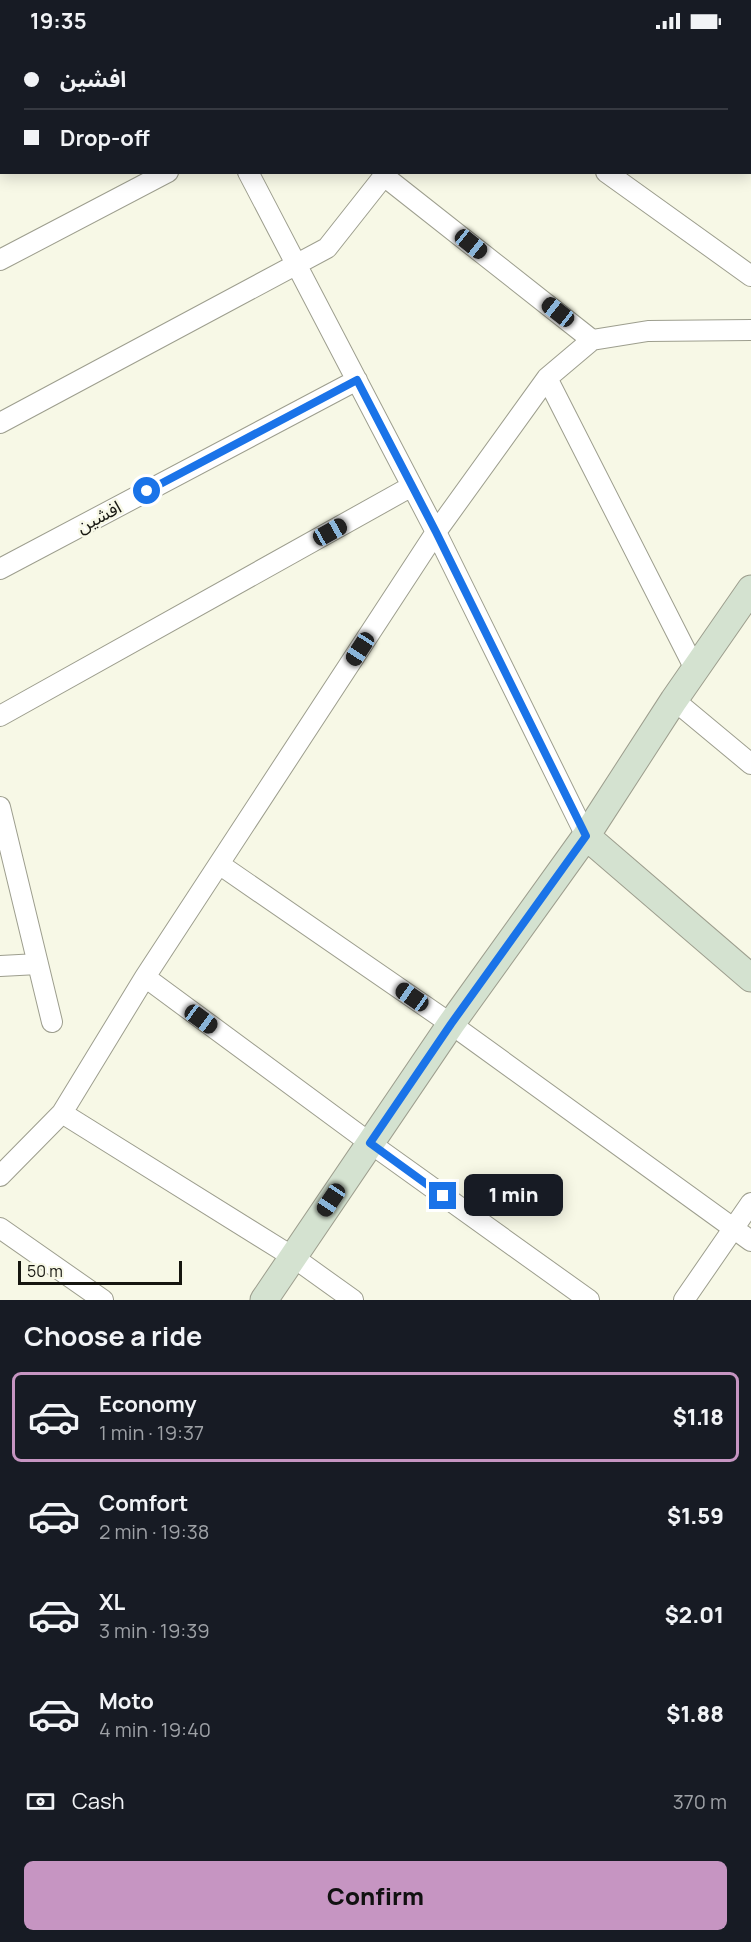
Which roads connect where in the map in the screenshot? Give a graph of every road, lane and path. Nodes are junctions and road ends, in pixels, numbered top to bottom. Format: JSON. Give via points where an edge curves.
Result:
{"nodes":[{"id":1,"x":164,"y":174,"type":"edge"},
{"id":2,"x":249,"y":174,"type":"edge"},
{"id":3,"x":385,"y":174,"type":"edge"},
{"id":4,"x":609,"y":174,"type":"edge"},
{"id":5,"x":0,"y":260,"type":"edge"},
{"id":6,"x":297,"y":265,"type":"junction"},
{"id":7,"x":751,"y":276,"type":"edge"},
{"id":8,"x":751,"y":330,"type":"edge"},
{"id":9,"x":592,"y":340,"type":"junction"},
{"id":10,"x":547,"y":378,"type":"junction"},
{"id":11,"x":357,"y":380,"type":"junction"},
{"id":12,"x":0,"y":423,"type":"edge"},
{"id":13,"x":412,"y":486,"type":"junction"},
{"id":14,"x":436,"y":532,"type":"junction"},
{"id":15,"x":0,"y":569,"type":"edge"},
{"id":16,"x":751,"y":589,"type":"edge"},
{"id":17,"x":695,"y":669,"type":"junction"},
{"id":18,"x":674,"y":700,"type":"junction"},
{"id":19,"x":0,"y":716,"type":"edge"},
{"id":20,"x":751,"y":764,"type":"edge"},
{"id":21,"x":0,"y":807,"type":"edge"},
{"id":22,"x":586,"y":836,"type":"junction"},
{"id":23,"x":219,"y":864,"type":"junction"},
{"id":24,"x":7,"y":868,"type":"edge"},
{"id":25,"x":38,"y":964,"type":"junction"},
{"id":26,"x":0,"y":966,"type":"edge"},
{"id":27,"x":145,"y":978,"type":"junction"},
{"id":28,"x":751,"y":978,"type":"edge"},
{"id":29,"x":52,"y":1022,"type":"dead end"},
{"id":30,"x":451,"y":1024,"type":"junction"},
{"id":31,"x":62,"y":1113,"type":"junction"},
{"id":32,"x":370,"y":1143,"type":"junction"},
{"id":33,"x":0,"y":1176,"type":"edge"},
{"id":34,"x":751,"y":1203,"type":"edge"},
{"id":35,"x":0,"y":1228,"type":"edge"},
{"id":36,"x":733,"y":1228,"type":"junction"},
{"id":37,"x":751,"y":1241,"type":"edge"},
{"id":38,"x":293,"y":1257,"type":"junction"},
{"id":39,"x":103,"y":1300,"type":"edge"},
{"id":40,"x":264,"y":1300,"type":"edge"},
{"id":41,"x":353,"y":1300,"type":"edge"},
{"id":42,"x":589,"y":1300,"type":"edge"},
{"id":43,"x":684,"y":1300,"type":"edge"}],
"edges":[{"from":1,"to":5,"type":"street"},
{"from":2,"to":6,"type":"street"},
{"from":3,"to":6,"type":"street","via":[[327,248]]},
{"from":3,"to":9,"type":"street"},
{"from":4,"to":7,"type":"street"},
{"from":6,"to":11,"type":"street"},
{"from":6,"to":12,"type":"street"},
{"from":8,"to":9,"type":"street","via":[[648,331]]},
{"from":9,"to":10,"type":"street"},
{"from":10,"to":14,"type":"street"},
{"from":10,"to":17,"type":"street"},
{"from":11,"to":13,"type":"street"},
{"from":11,"to":15,"type":"street","name":"افشین"},
{"from":13,"to":14,"type":"street"},
{"from":13,"to":19,"type":"street"},
{"from":14,"to":22,"type":"street"},
{"from":14,"to":23,"type":"street"},
{"from":16,"to":17,"type":"street"},
{"from":17,"to":18,"type":"street"},
{"from":18,"to":20,"type":"street"},
{"from":18,"to":22,"type":"street"},
{"from":21,"to":24,"type":"street"},
{"from":22,"to":28,"type":"street"},
{"from":22,"to":30,"type":"street"},
{"from":23,"to":27,"type":"street"},
{"from":23,"to":30,"type":"street"},
{"from":24,"to":25,"type":"street"},
{"from":25,"to":26,"type":"street"},
{"from":25,"to":29,"type":"street"},
{"from":27,"to":31,"type":"street"},
{"from":27,"to":32,"type":"street"},
{"from":30,"to":32,"type":"street"},
{"from":30,"to":36,"type":"street"},
{"from":31,"to":33,"type":"street"},
{"from":31,"to":38,"type":"street"},
{"from":32,"to":38,"type":"street"},
{"from":32,"to":42,"type":"street"},
{"from":34,"to":36,"type":"street"},
{"from":35,"to":39,"type":"street"},
{"from":36,"to":37,"type":"street"},
{"from":36,"to":43,"type":"street"},
{"from":38,"to":40,"type":"street"},
{"from":38,"to":41,"type":"street"}]}
